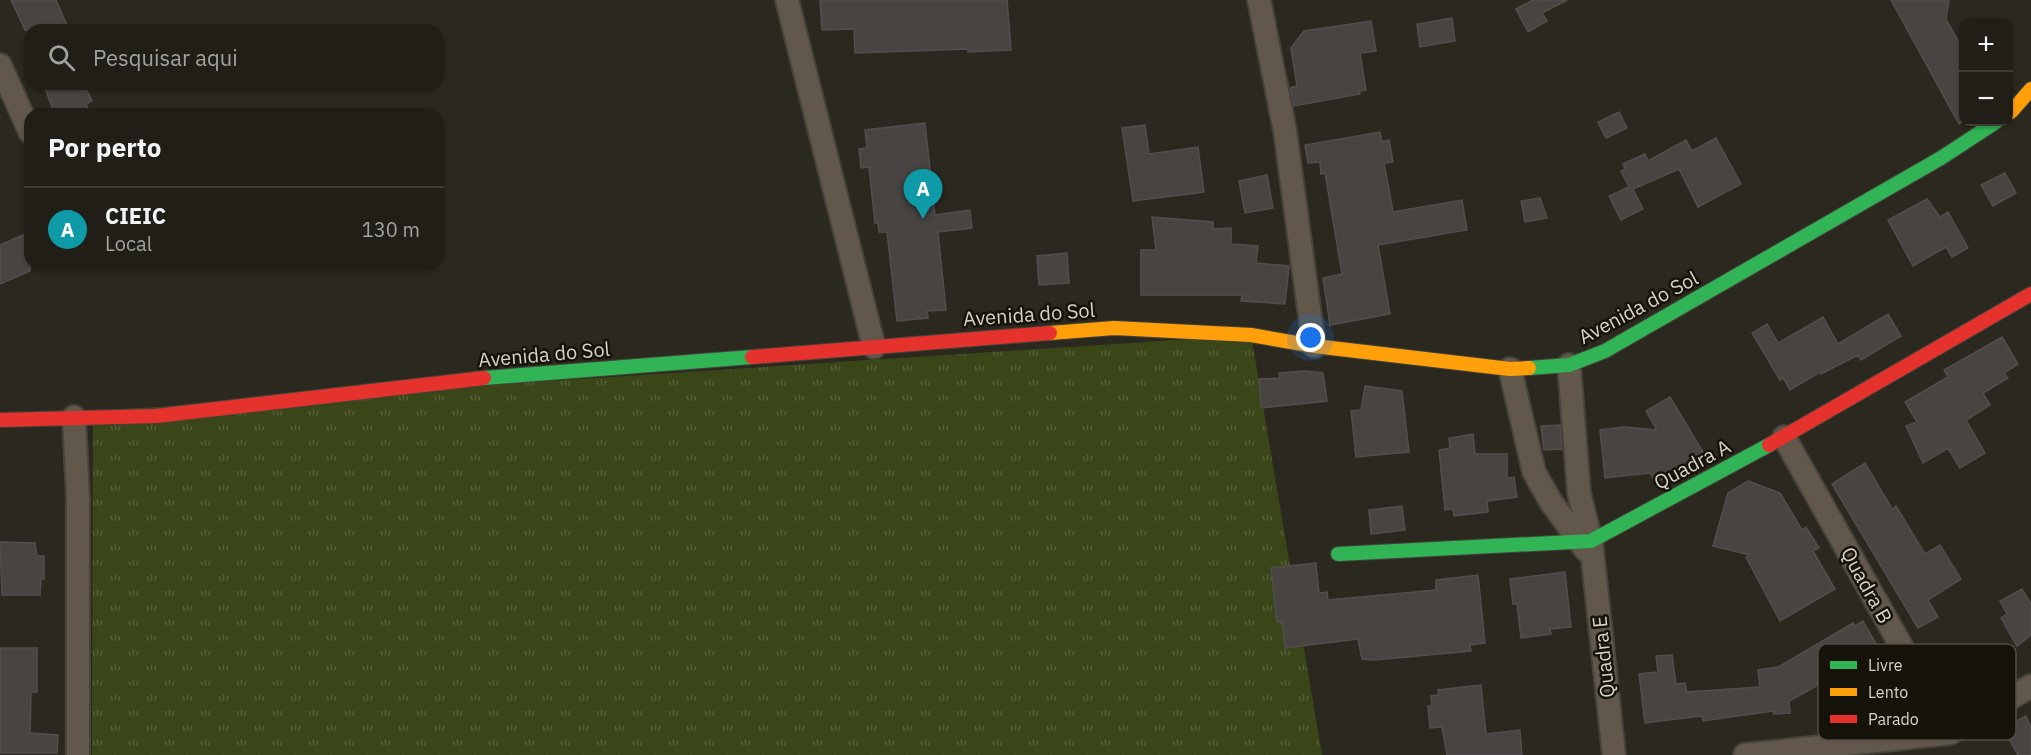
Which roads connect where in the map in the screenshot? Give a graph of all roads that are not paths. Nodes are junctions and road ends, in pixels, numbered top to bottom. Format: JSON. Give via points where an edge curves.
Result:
{"nodes":[{"id":1,"x":787,"y":0,"type":"edge"},
{"id":2,"x":1259,"y":0,"type":"edge"},
{"id":3,"x":0,"y":65,"type":"edge"},
{"id":4,"x":2031,"y":89,"type":"edge"},
{"id":5,"x":2031,"y":101,"type":"edge"},
{"id":6,"x":2013,"y":110,"type":"edge"},
{"id":7,"x":2013,"y":111,"type":"edge"},
{"id":8,"x":24,"y":119,"type":"edge"},
{"id":9,"x":1990,"y":126,"type":"edge"},
{"id":10,"x":2031,"y":294,"type":"edge"},
{"id":11,"x":1314,"y":346,"type":"junction"},
{"id":12,"x":874,"y":347,"type":"junction"},
{"id":13,"x":1569,"y":365,"type":"junction"},
{"id":14,"x":1510,"y":369,"type":"junction"},
{"id":15,"x":74,"y":417,"type":"junction"},
{"id":16,"x":0,"y":420,"type":"edge"},
{"id":17,"x":1784,"y":437,"type":"junction"},
{"id":18,"x":1588,"y":547,"type":"junction"},
{"id":19,"x":1338,"y":554,"type":"dead end"},
{"id":20,"x":1900,"y":644,"type":"edge"},
{"id":21,"x":2031,"y":686,"type":"edge"},
{"id":22,"x":2016,"y":695,"type":"edge"},
{"id":23,"x":1885,"y":740,"type":"edge"},
{"id":24,"x":78,"y":755,"type":"edge"},
{"id":25,"x":1614,"y":755,"type":"edge"},
{"id":26,"x":1745,"y":755,"type":"edge"}],
"edges":[{"from":1,"to":12,"type":"street"},
{"from":2,"to":11,"type":"street","via":[[1285,131]]},
{"from":3,"to":8,"type":"street"},
{"from":4,"to":6,"type":"street"},
{"from":5,"to":7,"type":"street"},
{"from":9,"to":13,"type":"street","name":"Avenida do Sol","via":[[1605,351]]},
{"from":10,"to":17,"type":"street","name":"Quadra A"},
{"from":11,"to":12,"type":"street","name":"Avenida do Sol","via":[[1251,335],[1114,328]]},
{"from":11,"to":14,"type":"street","name":"Avenida do Sol"},
{"from":12,"to":15,"type":"street","name":"Avenida do Sol","via":[[493,377],[156,416]]},
{"from":13,"to":14,"type":"street","name":"Avenida do Sol"},
{"from":13,"to":18,"type":"street","name":"Quadra E","via":[[1579,493]]},
{"from":14,"to":18,"type":"street","via":[[1534,472],[1551,502]]},
{"from":15,"to":16,"type":"street","name":"Avenida do Sol"},
{"from":15,"to":24,"type":"street"},
{"from":17,"to":18,"type":"street","name":"Quadra A"},
{"from":17,"to":20,"type":"street","name":"Quadra B"},
{"from":18,"to":19,"type":"street","name":"Quadra A"},
{"from":18,"to":25,"type":"street","name":"Quadra E"},
{"from":21,"to":22,"type":"street"},
{"from":23,"to":26,"type":"street"}]}
